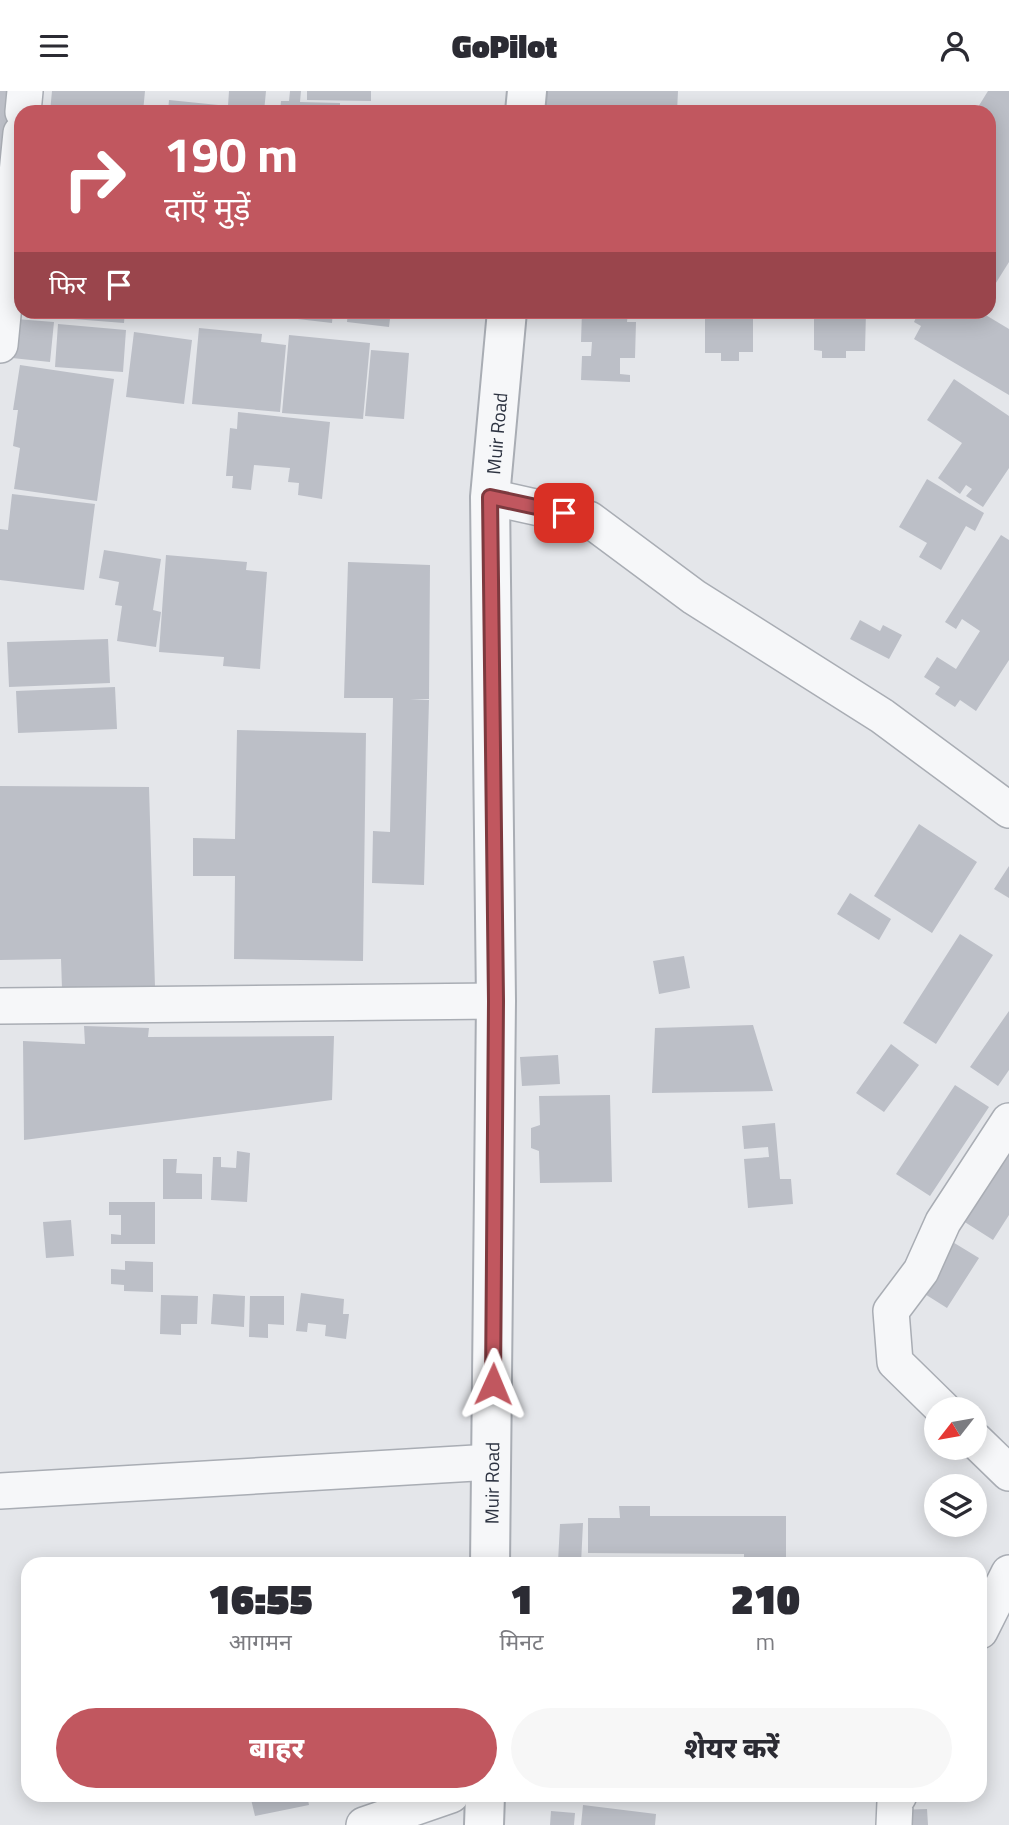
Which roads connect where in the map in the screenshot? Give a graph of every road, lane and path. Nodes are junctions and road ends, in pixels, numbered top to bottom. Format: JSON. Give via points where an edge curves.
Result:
{"nodes":[{"id":1,"x":14,"y":204,"type":"edge"},
{"id":2,"x":506,"y":319,"type":"edge"},
{"id":3,"x":0,"y":345,"type":"edge"},
{"id":4,"x":490,"y":497,"type":"junction"},
{"id":5,"x":1009,"y":810,"type":"edge"},
{"id":6,"x":496,"y":1001,"type":"junction"},
{"id":7,"x":0,"y":1006,"type":"edge"},
{"id":8,"x":1009,"y":1121,"type":"edge"},
{"id":9,"x":931,"y":1397,"type":"edge"},
{"id":10,"x":987,"y":1452,"type":"edge"},
{"id":11,"x":492,"y":1462,"type":"junction"},
{"id":12,"x":1009,"y":1473,"type":"edge"},
{"id":13,"x":0,"y":1491,"type":"edge"},
{"id":14,"x":490,"y":1557,"type":"edge"},
{"id":15,"x":1009,"y":1573,"type":"edge"},
{"id":16,"x":987,"y":1618,"type":"edge"},
{"id":17,"x":430,"y":1802,"type":"edge"},
{"id":18,"x":485,"y":1802,"type":"edge"},
{"id":19,"x":895,"y":1802,"type":"edge"},
{"id":20,"x":363,"y":1825,"type":"edge"},
{"id":21,"x":485,"y":1825,"type":"edge"},
{"id":22,"x":894,"y":1825,"type":"edge"}],
"edges":[{"from":1,"to":3,"type":"street"},
{"from":2,"to":4,"type":"street","name":"Muir Road"},
{"from":4,"to":5,"type":"street","via":[[589,519],[694,597],[882,716]]},
{"from":4,"to":6,"type":"street","name":"Muir Road"},
{"from":6,"to":7,"type":"street"},
{"from":6,"to":11,"type":"street","name":"Muir Road"},
{"from":8,"to":9,"type":"street","via":[[943,1222],[921,1271],[891,1311],[895,1362]]},
{"from":10,"to":12,"type":"street"},
{"from":11,"to":13,"type":"street"},
{"from":11,"to":14,"type":"street","name":"Muir Road"},
{"from":15,"to":16,"type":"street"},
{"from":17,"to":20,"type":"street"},
{"from":18,"to":21,"type":"street"},
{"from":19,"to":22,"type":"street"}]}
